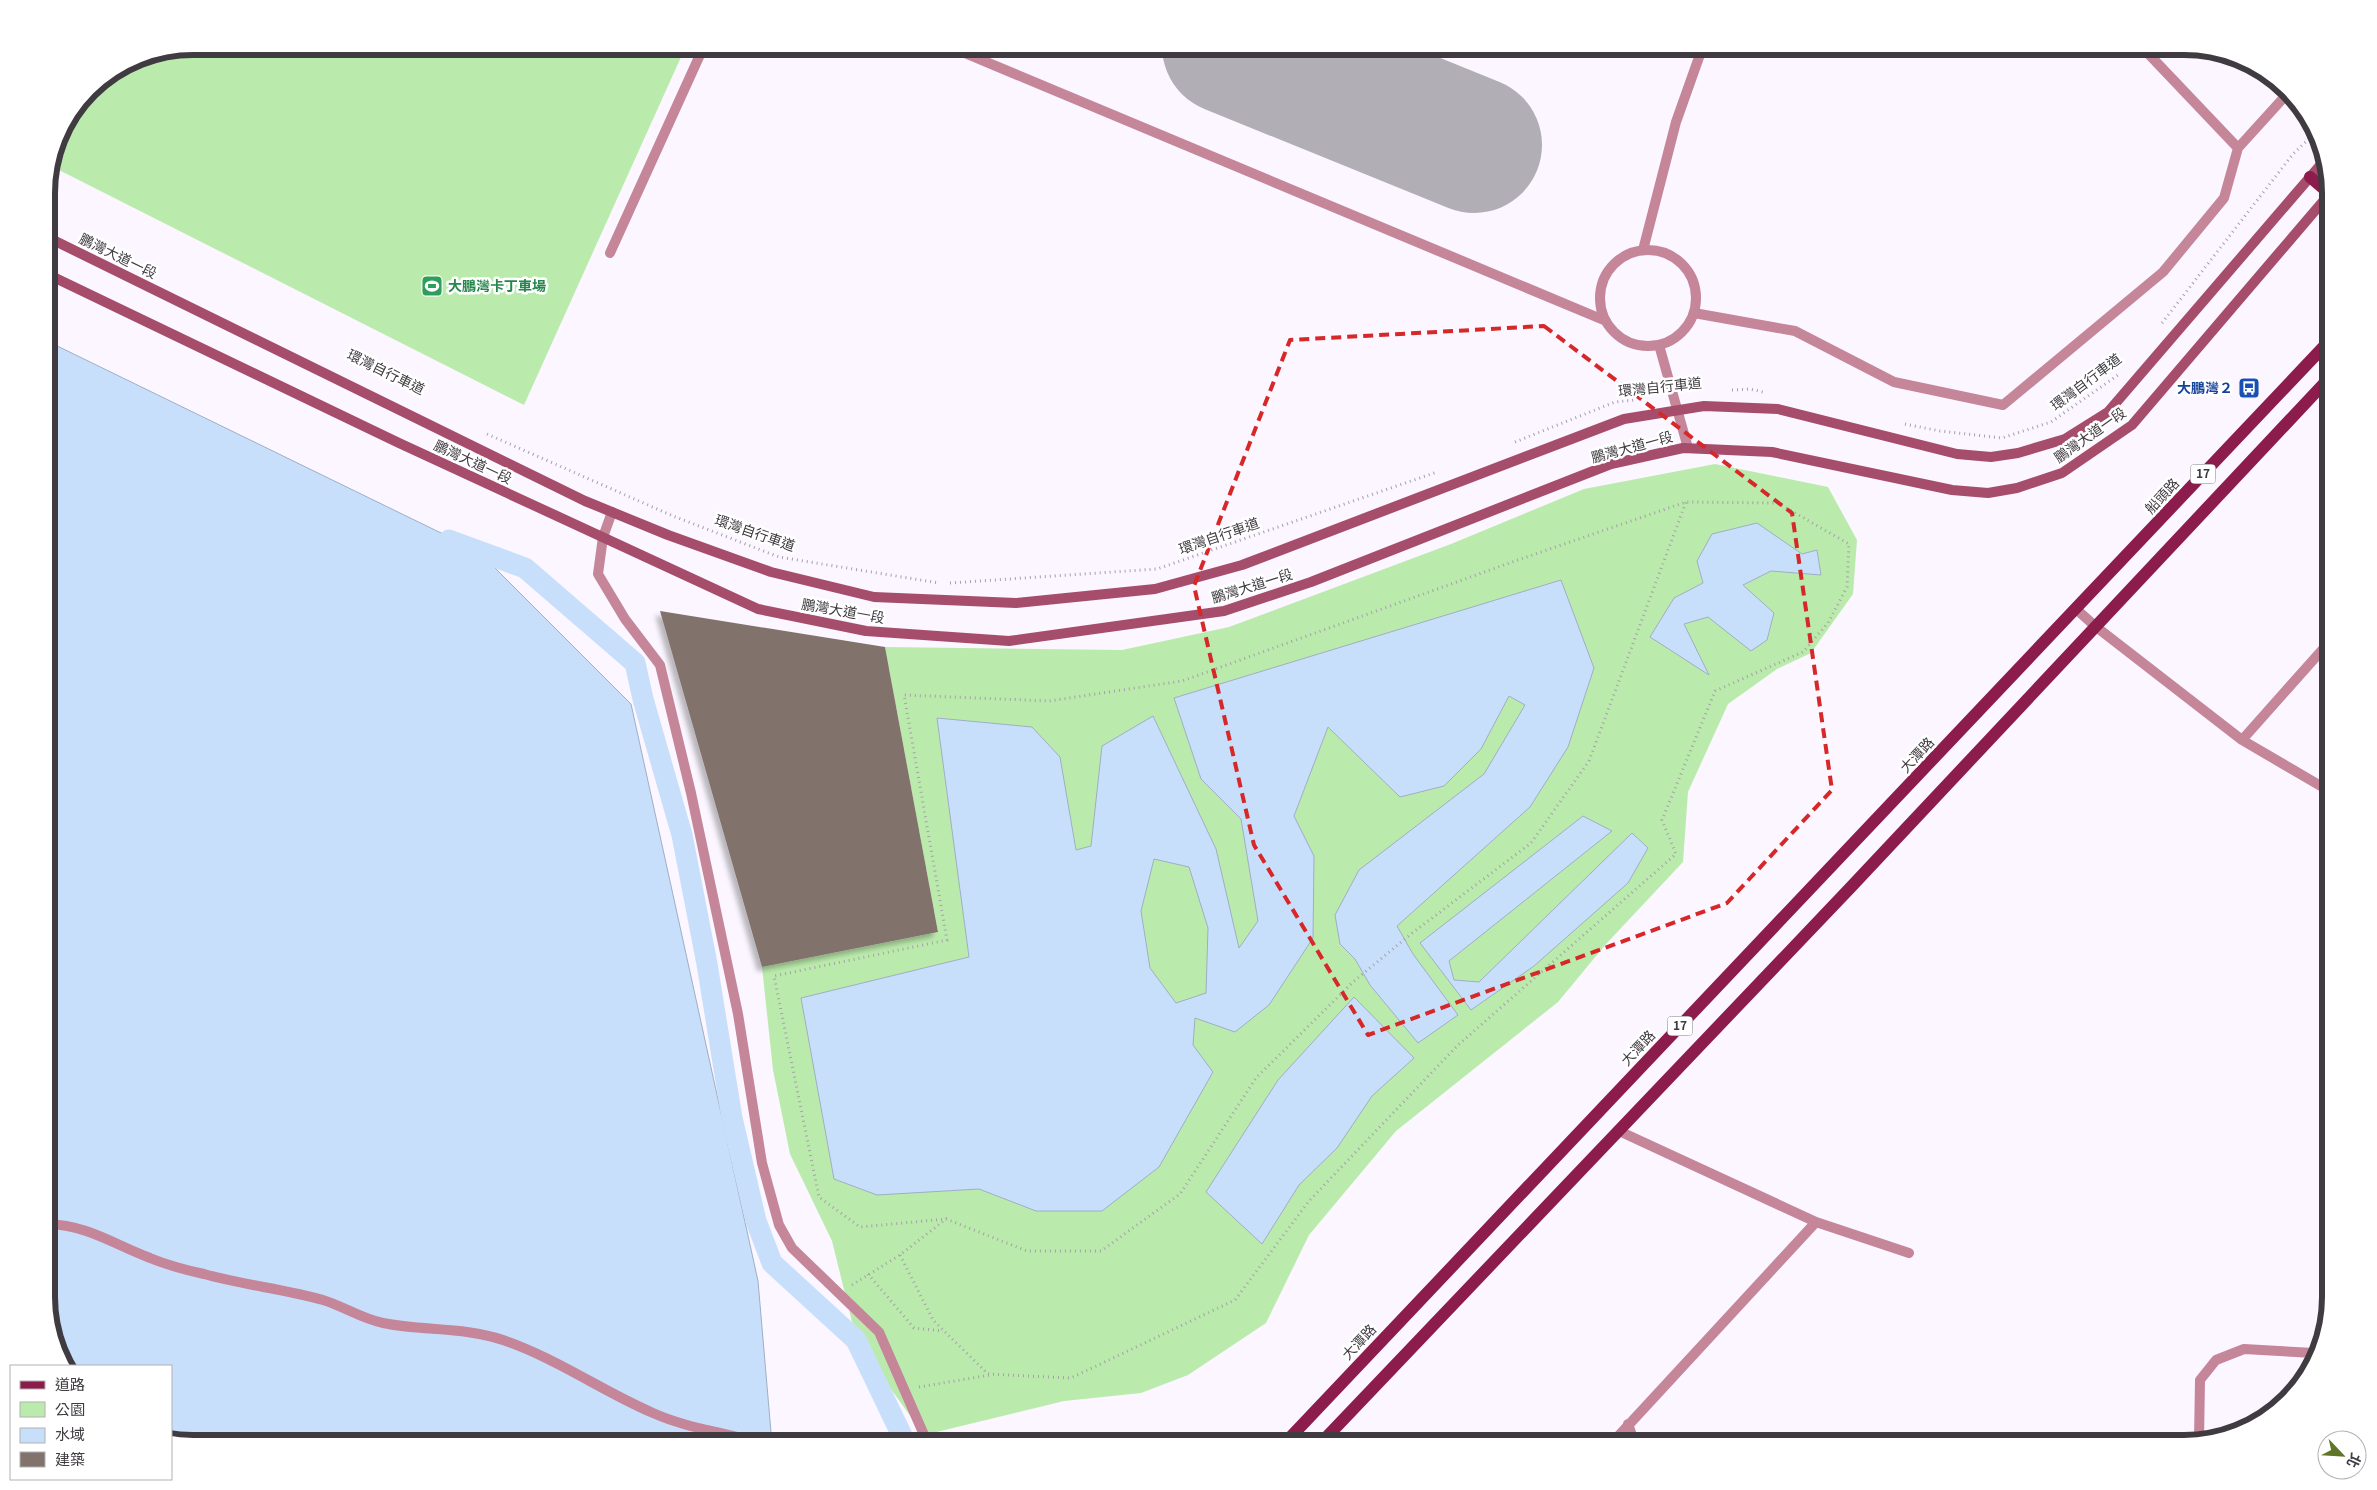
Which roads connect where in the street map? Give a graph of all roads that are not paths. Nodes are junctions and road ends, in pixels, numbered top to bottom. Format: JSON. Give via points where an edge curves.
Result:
{"nodes":[{"id":1,"x":700,"y":55,"type":"edge"},
{"id":2,"x":970,"y":55,"type":"edge"},
{"id":3,"x":1700,"y":55,"type":"edge"},
{"id":4,"x":2150,"y":55,"type":"edge"},
{"id":5,"x":2284,"y":98,"type":"edge"},
{"id":6,"x":2238,"y":148,"type":"junction"},
{"id":7,"x":2319,"y":166,"type":"edge"},
{"id":8,"x":2310,"y":177,"type":"junction"},
{"id":9,"x":2322,"y":187,"type":"edge"},
{"id":10,"x":2322,"y":203,"type":"edge"},
{"id":11,"x":55,"y":241,"type":"edge"},
{"id":12,"x":1643,"y":250,"type":"junction"},
{"id":13,"x":610,"y":253,"type":"dead end"},
{"id":14,"x":55,"y":278,"type":"edge"},
{"id":15,"x":1694,"y":313,"type":"junction"},
{"id":16,"x":1606,"y":321,"type":"junction"},
{"id":17,"x":1659,"y":344,"type":"junction"},
{"id":18,"x":2322,"y":348,"type":"edge"},
{"id":19,"x":2322,"y":386,"type":"edge"},
{"id":20,"x":1678,"y":410,"type":"junction"},
{"id":21,"x":1688,"y":448,"type":"junction"},
{"id":22,"x":612,"y":512,"type":"junction"},
{"id":23,"x":603,"y":537,"type":"junction"},
{"id":24,"x":2076,"y":608,"type":"junction"},
{"id":25,"x":2095,"y":626,"type":"junction"},
{"id":26,"x":2322,"y":650,"type":"edge"},
{"id":27,"x":2242,"y":740,"type":"junction"},
{"id":28,"x":2322,"y":787,"type":"edge"},
{"id":29,"x":1619,"y":1131,"type":"junction"},
{"id":30,"x":1816,"y":1222,"type":"junction"},
{"id":31,"x":55,"y":1224,"type":"edge"},
{"id":32,"x":1908,"y":1253,"type":"dead end"},
{"id":33,"x":2310,"y":1353,"type":"edge"},
{"id":34,"x":1628,"y":1424,"type":"junction"},
{"id":35,"x":2199,"y":1434,"type":"edge"},
{"id":36,"x":724,"y":1435,"type":"edge"},
{"id":37,"x":924,"y":1435,"type":"edge"},
{"id":38,"x":1293,"y":1435,"type":"edge"},
{"id":39,"x":1329,"y":1435,"type":"edge"},
{"id":40,"x":1619,"y":1435,"type":"edge"},
{"id":41,"x":1632,"y":1435,"type":"edge"}],
"edges":[{"from":1,"to":13,"type":"street"},
{"from":2,"to":16,"type":"street"},
{"from":3,"to":12,"type":"street","via":[[1676,122]]},
{"from":4,"to":6,"type":"street"},
{"from":5,"to":6,"type":"street"},
{"from":6,"to":15,"type":"street","via":[[2224,198],[2163,272],[2003,405],[1894,382],[1795,331]]},
{"from":7,"to":8,"type":"street","name":"鵬灣大道一段"},
{"from":8,"to":9,"type":"main road"},
{"from":8,"to":20,"type":"street","name":"鵬灣大道一段","via":[[2108,412],[2065,439],[2018,454],[1991,457],[1957,454],[1778,409],[1704,406]]},
{"from":10,"to":21,"type":"street","name":"鵬灣大道一段","via":[[2132,425],[2062,473],[2017,488],[1988,493],[1952,490],[1772,452]]},
{"from":11,"to":22,"type":"street","name":"鵬灣大道一段"},
{"from":12,"to":15,"type":"street","via":[[1658,250],[1673,256],[1686,267],[1695,289]]},
{"from":12,"to":16,"type":"street","via":[[1628,254],[1606,275],[1601,298]]},
{"from":14,"to":23,"type":"street","name":"鵬灣大道一段"},
{"from":15,"to":17,"type":"street","via":[[1674,338]]},
{"from":16,"to":17,"type":"street","via":[[1629,342],[1644,346]]},
{"from":17,"to":20,"type":"street"},
{"from":18,"to":24,"type":"main road","name":"船頭路","number":"17"},
{"from":19,"to":25,"type":"main road","number":"17"},
{"from":20,"to":21,"type":"street"},
{"from":20,"to":22,"type":"street","name":"鵬灣大道一段","via":[[1624,419],[1242,565],[1155,589],[1016,603],[874,597],[771,572]]},
{"from":21,"to":23,"type":"street","name":"鵬灣大道一段","via":[[1611,464],[1311,582],[1224,611],[1009,641],[866,631],[758,609]]},
{"from":22,"to":23,"type":"street"},
{"from":23,"to":37,"type":"street","via":[[598,574],[625,619],[660,665],[738,1014],[762,1163],[779,1225],[792,1248],[879,1332]]},
{"from":24,"to":25,"type":"street"},
{"from":24,"to":38,"type":"main road","name":"大潭路","number":"17"},
{"from":25,"to":27,"type":"street"},
{"from":25,"to":29,"type":"main road","number":"17"},
{"from":26,"to":27,"type":"street"},
{"from":27,"to":28,"type":"street"},
{"from":29,"to":30,"type":"street"},
{"from":29,"to":39,"type":"main road","number":"17"},
{"from":30,"to":32,"type":"street"},
{"from":30,"to":34,"type":"street"},
{"from":31,"to":36,"type":"street","via":[[90,1231],[151,1259],[206,1275],[323,1300],[377,1322],[500,1339],[532,1351],[650,1412],[681,1425]]},
{"from":33,"to":35,"type":"street","via":[[2244,1349],[2216,1360],[2200,1380]]},
{"from":34,"to":40,"type":"street"},
{"from":34,"to":41,"type":"street"}]}
